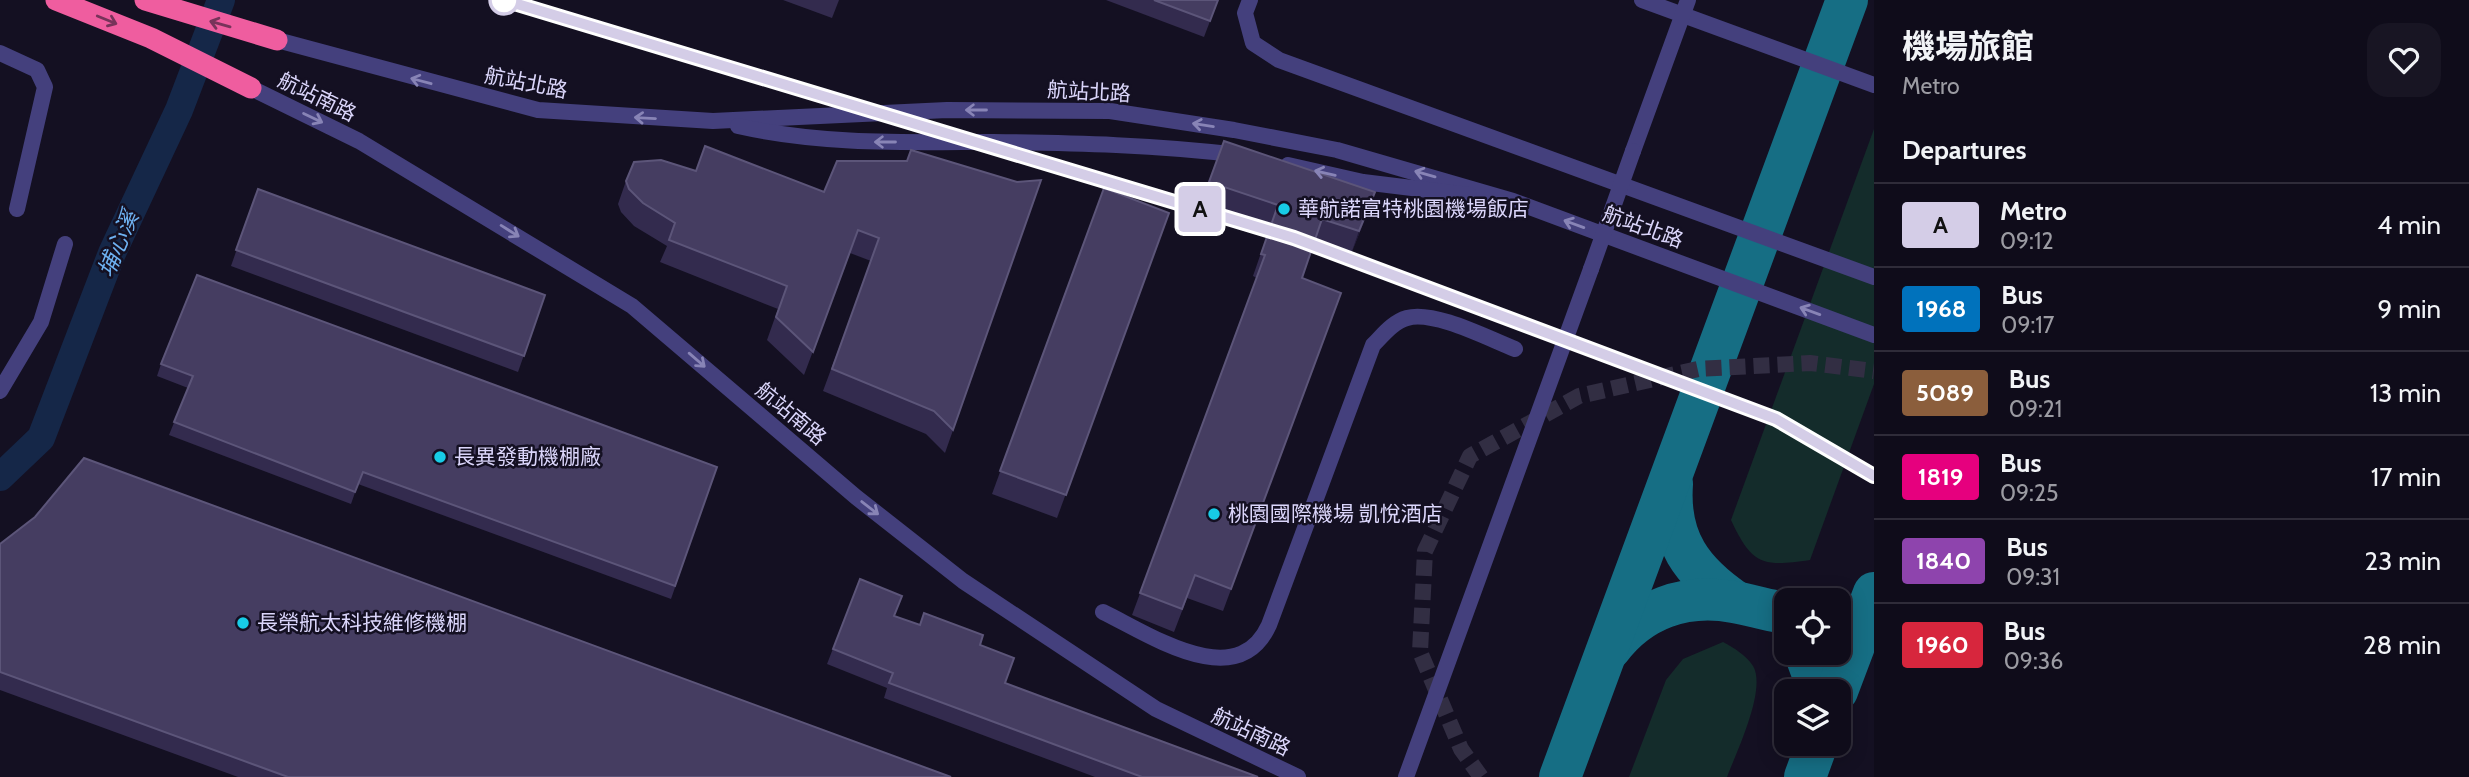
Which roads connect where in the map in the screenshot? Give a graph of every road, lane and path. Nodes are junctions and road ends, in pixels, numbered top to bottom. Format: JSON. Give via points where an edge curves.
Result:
{"nodes":[{"id":1,"x":1250,"y":0,"type":"edge"},
{"id":2,"x":1642,"y":0,"type":"edge"},
{"id":3,"x":56,"y":1,"type":"edge"},
{"id":4,"x":154,"y":4,"type":"edge"},
{"id":5,"x":1685,"y":7,"type":"edge"},
{"id":6,"x":277,"y":40,"type":"joint"},
{"id":7,"x":0,"y":53,"type":"edge"},
{"id":8,"x":1874,"y":85,"type":"edge"},
{"id":9,"x":251,"y":88,"type":"joint"},
{"id":10,"x":713,"y":121,"type":"junction"},
{"id":11,"x":1513,"y":201,"type":"junction"},
{"id":12,"x":17,"y":209,"type":"dead end"},
{"id":13,"x":65,"y":244,"type":"dead end"},
{"id":14,"x":1874,"y":277,"type":"edge"},
{"id":15,"x":1874,"y":335,"type":"edge"},
{"id":16,"x":1516,"y":349,"type":"dead end"},
{"id":17,"x":0,"y":391,"type":"edge"},
{"id":18,"x":1103,"y":612,"type":"dead end"},
{"id":19,"x":1298,"y":777,"type":"edge"},
{"id":20,"x":1406,"y":777,"type":"edge"}],
"edges":[{"from":1,"to":14,"type":"street","via":[[1245,13],[1253,43],[1279,60]]},
{"from":2,"to":5,"type":"street"},
{"from":3,"to":9,"type":"highway","one_way":true,"via":[[151,38]]},
{"from":6,"to":4,"type":"highway","one_way":true},
{"from":5,"to":8,"type":"street"},
{"from":5,"to":20,"type":"street","bridge":true},
{"from":10,"to":6,"type":"street","name":"航站北路","one_way":true,"via":[[538,110]]},
{"from":7,"to":12,"type":"street","via":[[37,70],[45,87]]},
{"from":9,"to":19,"type":"street","name":"航站南路","one_way":true,"via":[[359,141],[632,306],[963,581],[1156,709]]},
{"from":11,"to":10,"type":"street","one_way":true,"via":[[1363,182],[1266,160],[1160,145],[865,142],[775,135]]},
{"from":11,"to":10,"type":"street","name":"航站北路","one_way":true,"via":[[1337,150],[1110,111],[947,110]]},
{"from":15,"to":11,"type":"street","name":"航站北路","one_way":true},
{"from":13,"to":17,"type":"street","via":[[41,322]]},
{"from":16,"to":18,"type":"street","via":[[1425,318],[1408,318],[1389,328],[1373,345],[1269,625],[1256,646],[1220,660],[1201,656]]}]}
